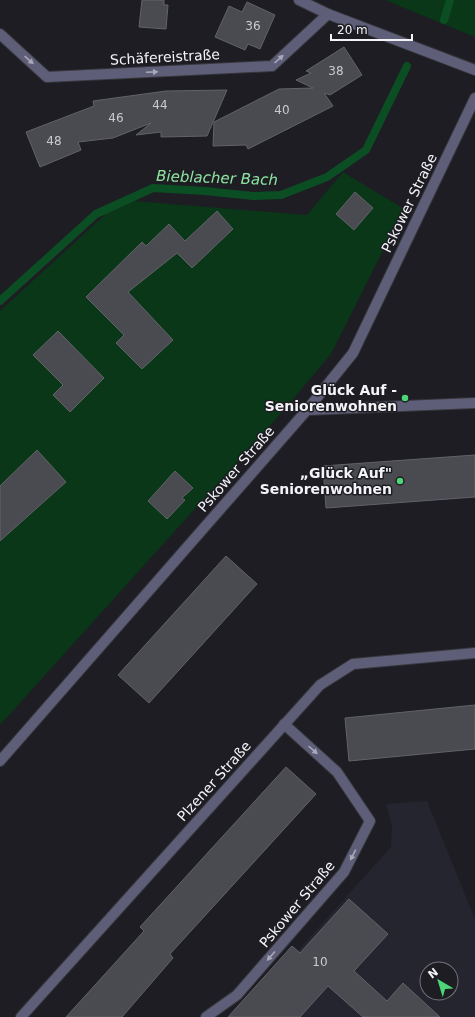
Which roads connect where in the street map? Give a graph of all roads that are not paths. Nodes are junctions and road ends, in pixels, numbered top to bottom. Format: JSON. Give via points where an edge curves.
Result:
{"nodes":[{"id":1,"x":299,"y":0,"type":"edge"},
{"id":2,"x":328,"y":14,"type":"junction"},
{"id":3,"x":0,"y":34,"type":"edge"},
{"id":4,"x":475,"y":70,"type":"edge"},
{"id":5,"x":475,"y":98,"type":"edge"},
{"id":6,"x":475,"y":403,"type":"edge"},
{"id":7,"x":307,"y":410,"type":"junction"},
{"id":8,"x":475,"y":653,"type":"edge"},
{"id":9,"x":284,"y":724,"type":"junction"},
{"id":10,"x":0,"y":761,"type":"edge"},
{"id":11,"x":21,"y":1017,"type":"edge"},
{"id":12,"x":206,"y":1017,"type":"edge"}],
"edges":[{"from":1,"to":2,"type":"street"},
{"from":3,"to":2,"type":"street","name":"Schäfereistraße","one_way":true,"via":[[48,77],[272,66]]},
{"from":2,"to":4,"type":"street"},
{"from":5,"to":7,"type":"street","name":"Pskower Straße","via":[[353,353]]},
{"from":6,"to":7,"type":"street"},
{"from":7,"to":10,"type":"street","name":"Pskower Straße"},
{"from":8,"to":9,"type":"street","name":"Plzener Straße","via":[[353,664],[320,685]]},
{"from":9,"to":11,"type":"street","name":"Plzener Straße"},
{"from":9,"to":12,"type":"street","name":"Pskower Straße","one_way":true,"via":[[338,772],[370,821],[344,872],[237,995]]}]}
